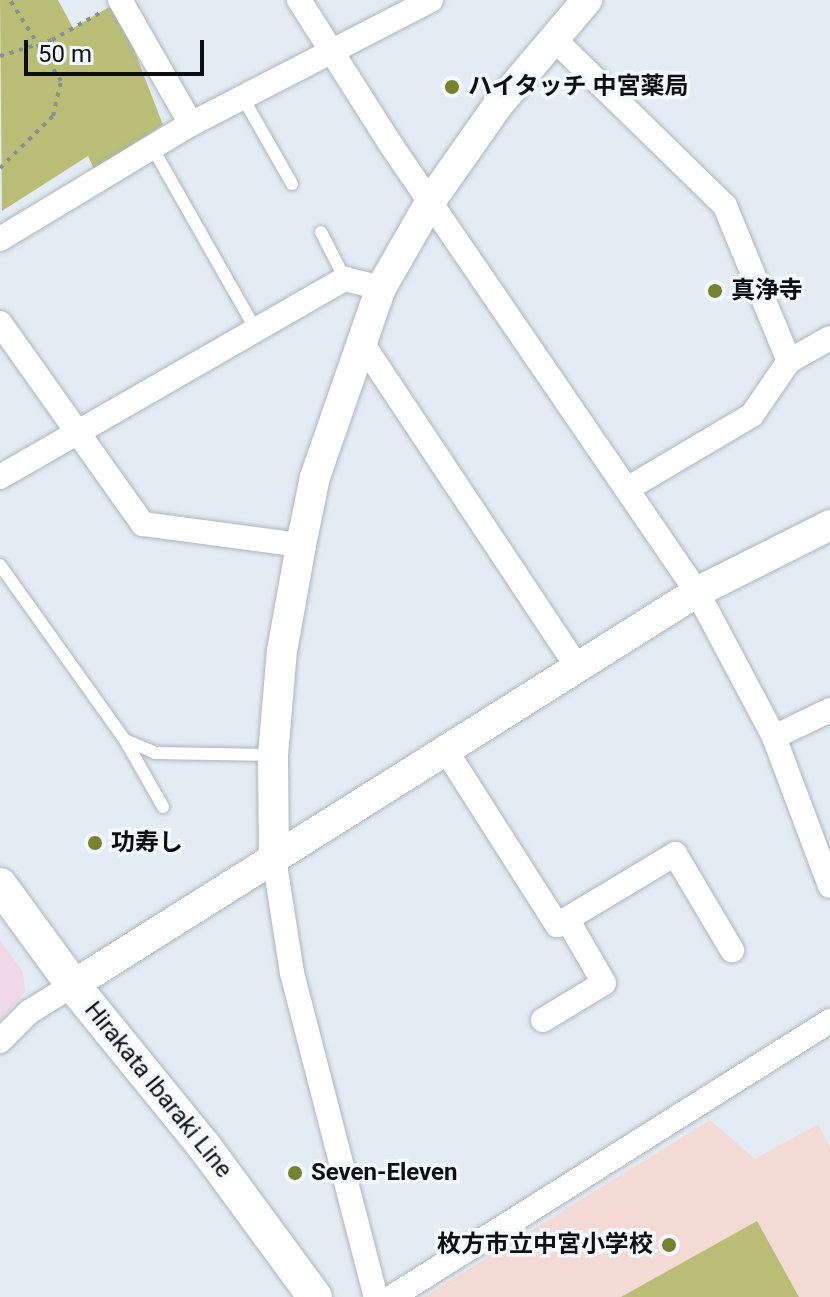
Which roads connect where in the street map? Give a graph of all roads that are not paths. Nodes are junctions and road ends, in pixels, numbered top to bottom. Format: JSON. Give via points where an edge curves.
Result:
{"nodes":[{"id":1,"x":121,"y":0,"type":"edge"},
{"id":2,"x":299,"y":0,"type":"edge"},
{"id":3,"x":431,"y":0,"type":"edge"},
{"id":4,"x":587,"y":0,"type":"edge"},
{"id":5,"x":553,"y":38,"type":"junction"},
{"id":6,"x":329,"y":54,"type":"junction"},
{"id":7,"x":243,"y":98,"type":"junction"},
{"id":8,"x":191,"y":124,"type":"junction"},
{"id":9,"x":152,"y":147,"type":"junction"},
{"id":10,"x":292,"y":184,"type":"dead end"},
{"id":11,"x":432,"y":199,"type":"junction"},
{"id":12,"x":321,"y":232,"type":"dead end"},
{"id":13,"x":0,"y":239,"type":"edge"},
{"id":14,"x":345,"y":279,"type":"junction"},
{"id":15,"x":381,"y":288,"type":"junction"},
{"id":16,"x":0,"y":323,"type":"edge"},
{"id":17,"x":256,"y":330,"type":"junction"},
{"id":18,"x":830,"y":338,"type":"edge"},
{"id":19,"x":364,"y":346,"type":"junction"},
{"id":20,"x":789,"y":361,"type":"junction"},
{"id":21,"x":73,"y":432,"type":"junction"},
{"id":22,"x":0,"y":477,"type":"edge"},
{"id":23,"x":627,"y":489,"type":"junction"},
{"id":24,"x":830,"y":525,"type":"edge"},
{"id":25,"x":301,"y":545,"type":"junction"},
{"id":26,"x":0,"y":565,"type":"edge"},
{"id":27,"x":697,"y":592,"type":"junction"},
{"id":28,"x":577,"y":666,"type":"junction"},
{"id":29,"x":830,"y":710,"type":"edge"},
{"id":30,"x":774,"y":737,"type":"junction"},
{"id":31,"x":125,"y":740,"type":"junction"},
{"id":32,"x":445,"y":749,"type":"junction"},
{"id":33,"x":273,"y":755,"type":"junction"},
{"id":34,"x":163,"y":807,"type":"dead end"},
{"id":35,"x":274,"y":858,"type":"junction"},
{"id":36,"x":0,"y":885,"type":"edge"},
{"id":37,"x":830,"y":886,"type":"edge"},
{"id":38,"x":567,"y":919,"type":"junction"},
{"id":39,"x":732,"y":950,"type":"dead end"},
{"id":40,"x":73,"y":985,"type":"junction"},
{"id":41,"x":543,"y":1020,"type":"dead end"},
{"id":42,"x":830,"y":1021,"type":"edge"},
{"id":43,"x":0,"y":1041,"type":"edge"},
{"id":44,"x":315,"y":1297,"type":"edge"},
{"id":45,"x":376,"y":1297,"type":"edge"},
{"id":46,"x":392,"y":1297,"type":"edge"}],
"edges":[{"from":1,"to":8,"type":"street"},
{"from":2,"to":6,"type":"street"},
{"from":3,"to":6,"type":"street"},
{"from":4,"to":5,"type":"street"},
{"from":5,"to":11,"type":"street"},
{"from":5,"to":20,"type":"street","via":[[725,206]]},
{"from":6,"to":7,"type":"street"},
{"from":6,"to":11,"type":"street"},
{"from":7,"to":8,"type":"street"},
{"from":7,"to":10,"type":"lane"},
{"from":8,"to":9,"type":"street"},
{"from":9,"to":13,"type":"street"},
{"from":9,"to":17,"type":"lane"},
{"from":11,"to":15,"type":"street"},
{"from":11,"to":23,"type":"street"},
{"from":12,"to":14,"type":"lane"},
{"from":14,"to":15,"type":"street"},
{"from":14,"to":17,"type":"street"},
{"from":15,"to":19,"type":"street"},
{"from":16,"to":21,"type":"street"},
{"from":17,"to":21,"type":"street"},
{"from":18,"to":20,"type":"street"},
{"from":19,"to":25,"type":"street","via":[[315,477]]},
{"from":19,"to":28,"type":"street"},
{"from":20,"to":23,"type":"street","via":[[752,415]]},
{"from":21,"to":22,"type":"street"},
{"from":21,"to":25,"type":"street","via":[[143,524]]},
{"from":23,"to":27,"type":"street"},
{"from":24,"to":27,"type":"street"},
{"from":25,"to":33,"type":"street","via":[[282,651]]},
{"from":26,"to":31,"type":"lane"},
{"from":27,"to":28,"type":"street"},
{"from":27,"to":30,"type":"street"},
{"from":28,"to":32,"type":"street"},
{"from":29,"to":30,"type":"street"},
{"from":30,"to":37,"type":"street"},
{"from":31,"to":33,"type":"lane","via":[[155,753]]},
{"from":31,"to":34,"type":"lane"},
{"from":32,"to":35,"type":"street"},
{"from":32,"to":38,"type":"street","via":[[557,925]]},
{"from":33,"to":35,"type":"street"},
{"from":35,"to":40,"type":"street"},
{"from":35,"to":45,"type":"street","via":[[292,973]]},
{"from":36,"to":40,"type":"main road","name":"Hirakata Ibaraki Line"},
{"from":38,"to":39,"type":"street","via":[[675,854]]},
{"from":38,"to":41,"type":"street","via":[[604,983]]},
{"from":40,"to":43,"type":"street","via":[[29,1012]]},
{"from":40,"to":44,"type":"main road","name":"Hirakata Ibaraki Line","via":[[204,1146]]},
{"from":42,"to":46,"type":"street"}]}
